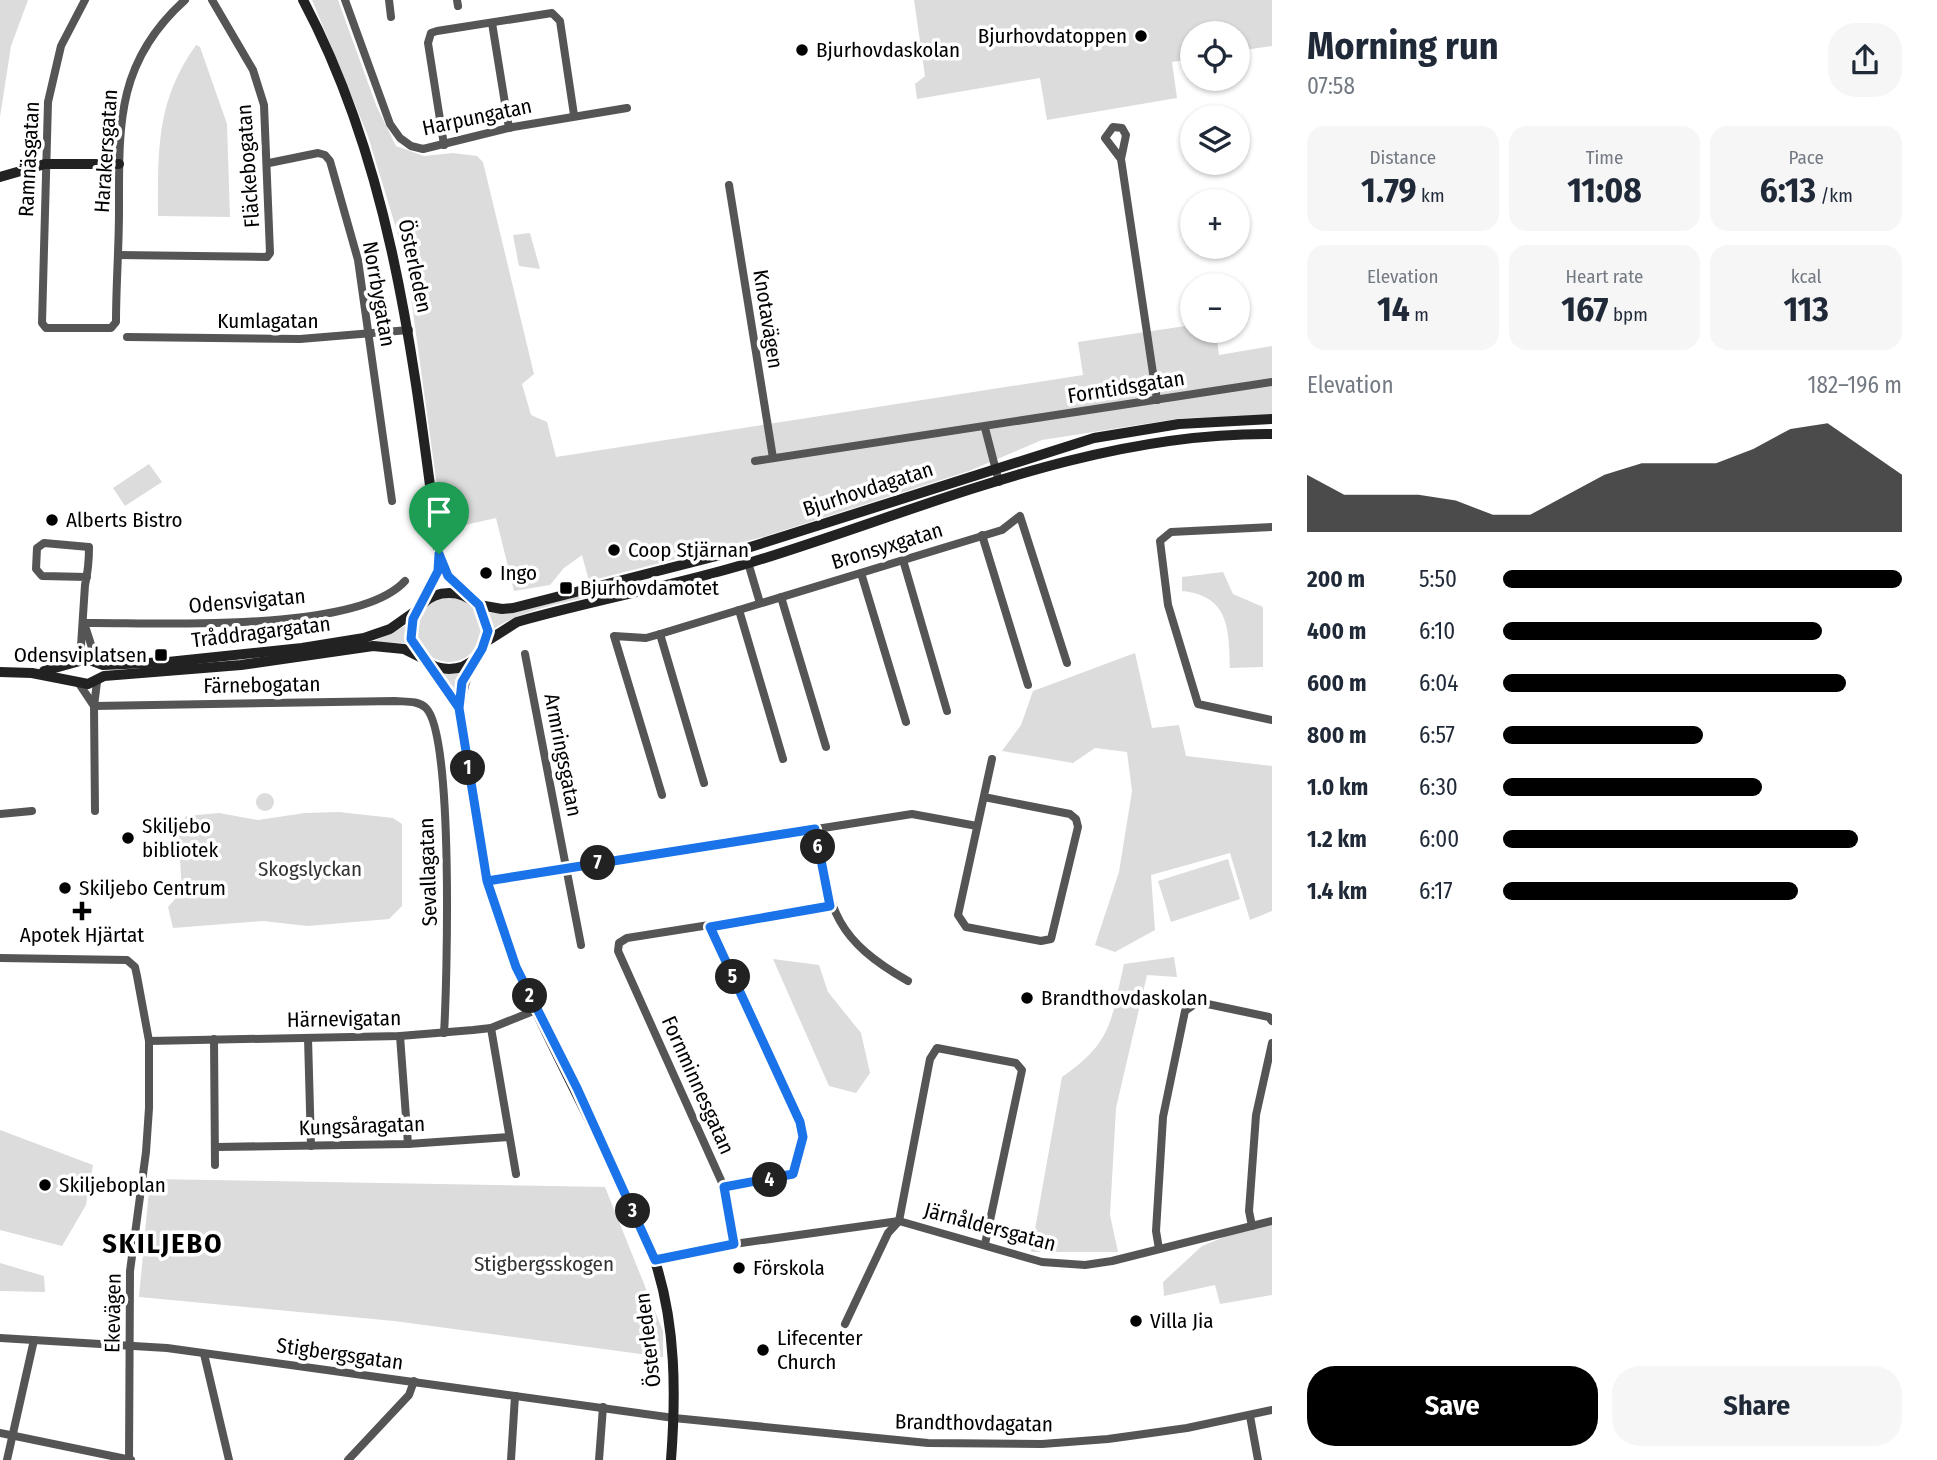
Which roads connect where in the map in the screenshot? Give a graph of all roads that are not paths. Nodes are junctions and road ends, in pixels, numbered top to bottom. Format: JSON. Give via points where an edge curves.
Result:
{"nodes":[{"id":1,"x":85,"y":0,"type":"edge"},
{"id":2,"x":185,"y":0,"type":"edge"},
{"id":3,"x":212,"y":0,"type":"edge"},
{"id":4,"x":303,"y":0,"type":"edge"},
{"id":5,"x":345,"y":0,"type":"edge"},
{"id":6,"x":389,"y":0,"type":"edge"},
{"id":7,"x":391,"y":17,"type":"dead end"},
{"id":8,"x":492,"y":23,"type":"junction"},
{"id":9,"x":627,"y":108,"type":"dead end"},
{"id":10,"x":574,"y":115,"type":"junction"},
{"id":11,"x":509,"y":128,"type":"junction"},
{"id":12,"x":444,"y":145,"type":"junction"},
{"id":13,"x":1121,"y":159,"type":"dead end"},
{"id":14,"x":269,"y":163,"type":"junction"},
{"id":15,"x":46,"y":164,"type":"junction"},
{"id":16,"x":119,"y":164,"type":"junction"},
{"id":17,"x":0,"y":177,"type":"edge"},
{"id":18,"x":729,"y":185,"type":"dead end"},
{"id":19,"x":118,"y":255,"type":"junction"},
{"id":20,"x":116,"y":323,"type":"joint"},
{"id":21,"x":409,"y":330,"type":"junction"},
{"id":22,"x":370,"y":335,"type":"junction"},
{"id":23,"x":127,"y":337,"type":"dead end"},
{"id":24,"x":1272,"y":382,"type":"edge"},
{"id":25,"x":1157,"y":400,"type":"junction"},
{"id":26,"x":1272,"y":419,"type":"edge"},
{"id":27,"x":985,"y":428,"type":"junction"},
{"id":28,"x":1272,"y":434,"type":"edge"},
{"id":29,"x":773,"y":458,"type":"junction"},
{"id":30,"x":755,"y":461,"type":"dead end"},
{"id":31,"x":996,"y":468,"type":"junction"},
{"id":32,"x":999,"y":482,"type":"junction"},
{"id":33,"x":392,"y":501,"type":"dead end"},
{"id":34,"x":1272,"y":527,"type":"edge"},
{"id":35,"x":982,"y":536,"type":"junction"},
{"id":36,"x":744,"y":549,"type":"junction"},
{"id":37,"x":439,"y":554,"type":"junction"},
{"id":38,"x":903,"y":560,"type":"junction"},
{"id":39,"x":748,"y":563,"type":"junction"},
{"id":40,"x":664,"y":571,"type":"junction"},
{"id":41,"x":860,"y":573,"type":"junction"},
{"id":42,"x":87,"y":577,"type":"junction"},
{"id":43,"x":405,"y":581,"type":"dead end"},
{"id":44,"x":667,"y":585,"type":"junction"},
{"id":45,"x":782,"y":597,"type":"junction"},
{"id":46,"x":474,"y":602,"type":"junction"},
{"id":47,"x":760,"y":603,"type":"junction"},
{"id":48,"x":420,"y":607,"type":"junction"},
{"id":49,"x":739,"y":610,"type":"junction"},
{"id":50,"x":84,"y":623,"type":"junction"},
{"id":51,"x":660,"y":634,"type":"junction"},
{"id":52,"x":484,"y":643,"type":"junction"},
{"id":53,"x":525,"y":654,"type":"dead end"},
{"id":54,"x":476,"y":658,"type":"junction"},
{"id":55,"x":426,"y":661,"type":"junction"},
{"id":56,"x":78,"y":662,"type":"junction"},
{"id":57,"x":1067,"y":663,"type":"dead end"},
{"id":58,"x":100,"y":671,"type":"junction"},
{"id":59,"x":0,"y":672,"type":"edge"},
{"id":60,"x":32,"y":673,"type":"junction"},
{"id":61,"x":77,"y":681,"type":"junction"},
{"id":62,"x":1028,"y":685,"type":"dead end"},
{"id":63,"x":94,"y":706,"type":"junction"},
{"id":64,"x":459,"y":708,"type":"junction"},
{"id":65,"x":947,"y":710,"type":"dead end"},
{"id":66,"x":428,"y":711,"type":"joint"},
{"id":67,"x":1272,"y":720,"type":"edge"},
{"id":68,"x":906,"y":722,"type":"dead end"},
{"id":69,"x":826,"y":747,"type":"dead end"},
{"id":70,"x":783,"y":758,"type":"dead end"},
{"id":71,"x":992,"y":759,"type":"dead end"},
{"id":72,"x":704,"y":783,"type":"dead end"},
{"id":73,"x":662,"y":795,"type":"dead end"},
{"id":74,"x":984,"y":797,"type":"junction"},
{"id":75,"x":32,"y":811,"type":"dead end"},
{"id":76,"x":95,"y":811,"type":"dead end"},
{"id":77,"x":0,"y":814,"type":"edge"},
{"id":78,"x":977,"y":827,"type":"junction"},
{"id":79,"x":815,"y":829,"type":"junction"},
{"id":80,"x":566,"y":867,"type":"junction"},
{"id":81,"x":487,"y":881,"type":"junction"},
{"id":82,"x":830,"y":906,"type":"junction"},
{"id":83,"x":710,"y":927,"type":"junction"},
{"id":84,"x":581,"y":945,"type":"dead end"},
{"id":85,"x":0,"y":958,"type":"edge"},
{"id":86,"x":908,"y":981,"type":"dead end"},
{"id":87,"x":536,"y":1010,"type":"junction"},
{"id":88,"x":1272,"y":1021,"type":"edge"},
{"id":89,"x":491,"y":1028,"type":"junction"},
{"id":90,"x":444,"y":1033,"type":"junction"},
{"id":91,"x":400,"y":1036,"type":"junction"},
{"id":92,"x":308,"y":1038,"type":"junction"},
{"id":93,"x":214,"y":1039,"type":"junction"},
{"id":94,"x":149,"y":1041,"type":"junction"},
{"id":95,"x":1272,"y":1044,"type":"edge"},
{"id":96,"x":509,"y":1137,"type":"junction"},
{"id":97,"x":408,"y":1144,"type":"junction"},
{"id":98,"x":311,"y":1146,"type":"junction"},
{"id":99,"x":216,"y":1147,"type":"junction"},
{"id":100,"x":215,"y":1166,"type":"dead end"},
{"id":101,"x":516,"y":1174,"type":"dead end"},
{"id":102,"x":724,"y":1187,"type":"junction"},
{"id":103,"x":899,"y":1221,"type":"junction"},
{"id":104,"x":1272,"y":1221,"type":"edge"},
{"id":105,"x":1252,"y":1226,"type":"junction"},
{"id":106,"x":734,"y":1244,"type":"junction"},
{"id":107,"x":985,"y":1244,"type":"junction"},
{"id":108,"x":1159,"y":1249,"type":"junction"},
{"id":109,"x":655,"y":1260,"type":"junction"},
{"id":110,"x":845,"y":1324,"type":"dead end"},
{"id":111,"x":0,"y":1338,"type":"edge"},
{"id":112,"x":34,"y":1340,"type":"junction"},
{"id":113,"x":130,"y":1344,"type":"junction"},
{"id":114,"x":204,"y":1354,"type":"junction"},
{"id":115,"x":414,"y":1381,"type":"junction"},
{"id":116,"x":515,"y":1396,"type":"junction"},
{"id":117,"x":603,"y":1407,"type":"junction"},
{"id":118,"x":1272,"y":1410,"type":"edge"},
{"id":119,"x":1250,"y":1416,"type":"junction"},
{"id":120,"x":674,"y":1418,"type":"junction"},
{"id":121,"x":0,"y":1433,"type":"edge"},
{"id":122,"x":13,"y":1436,"type":"junction"},
{"id":123,"x":7,"y":1460,"type":"edge"},
{"id":124,"x":130,"y":1460,"type":"edge"},
{"id":125,"x":229,"y":1460,"type":"edge"},
{"id":126,"x":348,"y":1460,"type":"edge"},
{"id":127,"x":511,"y":1460,"type":"edge"},
{"id":128,"x":599,"y":1460,"type":"edge"},
{"id":129,"x":671,"y":1460,"type":"edge"},
{"id":130,"x":1258,"y":1460,"type":"edge"}],
"edges":[{"from":1,"to":15,"type":"street","name":"Ramnäsgatan","via":[[66,35],[53,74]]},
{"from":2,"to":16,"type":"street","name":"Harakersgatan","via":[[148,40],[129,78]]},
{"from":3,"to":14,"type":"street","name":"Fläckebogatan","via":[[239,43],[260,90]]},
{"from":4,"to":21,"type":"main road","name":"Österleden","via":[[339,81],[379,195]]},
{"from":5,"to":12,"type":"street","name":"Harpungatan","via":[[394,130],[411,146]]},
{"from":6,"to":7,"type":"street"},
{"from":8,"to":10,"type":"street","via":[[552,13],[558,17]]},
{"from":8,"to":11,"type":"street"},
{"from":8,"to":12,"type":"street","via":[[431,33],[428,43]]},
{"from":9,"to":10,"type":"street","name":"Harpungatan"},
{"from":10,"to":11,"type":"street","name":"Harpungatan"},
{"from":11,"to":12,"type":"street","name":"Harpungatan"},
{"from":13,"to":25,"type":"street"},
{"from":14,"to":19,"type":"street","name":"Fläckebogatan","via":[[267,257]]},
{"from":14,"to":22,"type":"street","name":"Norrbygatan","via":[[318,153],[330,161],[358,260]]},
{"from":15,"to":16,"type":"main road"},
{"from":15,"to":17,"type":"main road"},
{"from":15,"to":20,"type":"street","name":"Ramnäsgatan","via":[[42,323],[111,328]]},
{"from":16,"to":19,"type":"street","name":"Harakersgatan"},
{"from":18,"to":29,"type":"street","name":"Knotavägen"},
{"from":19,"to":20,"type":"street","name":"Harakersgatan"},
{"from":21,"to":22,"type":"street","name":"Kumlagatan"},
{"from":21,"to":37,"type":"main road","name":"Österleden"},
{"from":22,"to":23,"type":"street","name":"Kumlagatan","via":[[274,340]]},
{"from":22,"to":33,"type":"street","name":"Norrbygatan"},
{"from":24,"to":25,"type":"street","name":"Forntidsgatan"},
{"from":25,"to":27,"type":"street","name":"Forntidsgatan"},
{"from":26,"to":31,"type":"main road","name":"Bjurhovdagatan","via":[[1136,429]]},
{"from":27,"to":29,"type":"street","name":"Forntidsgatan"},
{"from":27,"to":31,"type":"street"},
{"from":28,"to":32,"type":"main road","name":"Bjurhovdagatan","via":[[1200,436],[1138,445],[1089,454]]},
{"from":29,"to":30,"type":"street","name":"Forntidsgatan"},
{"from":31,"to":32,"type":"street"},
{"from":31,"to":36,"type":"main road","name":"Bjurhovdagatan"},
{"from":32,"to":39,"type":"main road","name":"Bjurhovdagatan"},
{"from":34,"to":67,"type":"street","via":[[1171,532],[1162,538],[1168,605],[1198,704]]},
{"from":35,"to":38,"type":"street","name":"Bronsyxgatan"},
{"from":35,"to":57,"type":"street","name":"Bronsyxgatan","via":[[1002,530],[1020,516]]},
{"from":35,"to":62,"type":"street"},
{"from":36,"to":39,"type":"street"},
{"from":36,"to":40,"type":"main road","name":"Bjurhovdagatan"},
{"from":37,"to":46,"type":"main road","name":"Österleden","via":[[448,576]]},
{"from":37,"to":48,"type":"main road","name":"Österleden","via":[[438,571]]},
{"from":38,"to":41,"type":"street","name":"Bronsyxgatan"},
{"from":38,"to":65,"type":"street"},
{"from":39,"to":44,"type":"main road","name":"Bjurhovdagatan"},
{"from":39,"to":47,"type":"street"},
{"from":40,"to":44,"type":"main road"},
{"from":40,"to":46,"type":"main road","name":"Bjurhovdagatan","via":[[513,608]]},
{"from":41,"to":45,"type":"street","name":"Bronsyxgatan"},
{"from":41,"to":68,"type":"street"},
{"from":42,"to":42,"type":"street","via":[[89,547],[44,543],[37,548],[36,569],[42,576]]},
{"from":42,"to":50,"type":"street"},
{"from":43,"to":50,"type":"street","name":"Odensvigatan","via":[[382,599],[307,615],[222,624]]},
{"from":44,"to":52,"type":"main road","name":"Bjurhovdagatan","via":[[517,622]]},
{"from":45,"to":47,"type":"street","name":"Bronsyxgatan"},
{"from":45,"to":69,"type":"street"},
{"from":46,"to":48,"type":"main road","via":[[441,594]]},
{"from":46,"to":52,"type":"main road","via":[[488,631]]},
{"from":47,"to":49,"type":"street","name":"Bronsyxgatan"},
{"from":48,"to":55,"type":"main road","via":[[411,639]]},
{"from":48,"to":58,"type":"main road","name":"Tråddragargatan","via":[[390,629],[364,638]]},
{"from":49,"to":51,"type":"street","name":"Bronsyxgatan"},
{"from":49,"to":70,"type":"street"},
{"from":50,"to":56,"type":"street"},
{"from":50,"to":58,"type":"street"},
{"from":51,"to":72,"type":"street"},
{"from":51,"to":73,"type":"street","name":"Bronsyxgatan","via":[[614,636]]},
{"from":52,"to":54,"type":"main road"},
{"from":53,"to":80,"type":"street","name":"Armringsgatan"},
{"from":54,"to":55,"type":"main road","via":[[458,667]]},
{"from":54,"to":64,"type":"main road","name":"Österleden","via":[[462,682]]},
{"from":55,"to":58,"type":"main road","name":"Tråddragargatan","via":[[404,649],[373,646],[241,665]]},
{"from":55,"to":64,"type":"main road","name":"Österleden"},
{"from":56,"to":58,"type":"main road","name":"Tråddragargatan"},
{"from":56,"to":60,"type":"main road","name":"Tråddragargatan"},
{"from":56,"to":61,"type":"main road","via":[[71,673]]},
{"from":58,"to":61,"type":"main road","name":"Tråddragargatan"},
{"from":58,"to":63,"type":"street"},
{"from":59,"to":60,"type":"main road","name":"Tråddragargatan"},
{"from":60,"to":61,"type":"main road","name":"Tråddragargatan"},
{"from":61,"to":63,"type":"street"},
{"from":63,"to":66,"type":"street","name":"Färnebogatan","via":[[395,701],[415,702]]},
{"from":63,"to":76,"type":"street"},
{"from":64,"to":81,"type":"main road","name":"Österleden"},
{"from":66,"to":90,"type":"street","name":"Sevallagatan","via":[[441,776],[448,869]]},
{"from":71,"to":74,"type":"street"},
{"from":74,"to":78,"type":"street"},
{"from":74,"to":78,"type":"street","via":[[1070,814],[1077,821],[1052,938],[1041,941],[966,927],[960,920]]},
{"from":75,"to":77,"type":"street"},
{"from":78,"to":79,"type":"street","via":[[912,814]]},
{"from":79,"to":80,"type":"street"},
{"from":79,"to":82,"type":"street"},
{"from":80,"to":81,"type":"street"},
{"from":80,"to":84,"type":"street","name":"Armringsgatan"},
{"from":81,"to":87,"type":"main road","name":"Österleden"},
{"from":82,"to":83,"type":"street"},
{"from":82,"to":86,"type":"street","via":[[861,950]]},
{"from":83,"to":102,"type":"street","via":[[803,1137],[797,1168],[788,1178]]},
{"from":83,"to":102,"type":"street","name":"Fornminnesgatan","via":[[627,939],[618,951]]},
{"from":85,"to":94,"type":"street","name":"Ekevägen","via":[[127,960],[135,967]]},
{"from":87,"to":89,"type":"street","name":"Härnevigatan"},
{"from":87,"to":109,"type":"main road","name":"Österleden"},
{"from":88,"to":108,"type":"street","via":[[1210,1004],[1192,1004],[1185,1011],[1163,1117],[1156,1231]]},
{"from":89,"to":90,"type":"street","name":"Härnevigatan"},
{"from":89,"to":96,"type":"street"},
{"from":90,"to":91,"type":"street","name":"Härnevigatan"},
{"from":91,"to":92,"type":"street","name":"Härnevigatan"},
{"from":91,"to":97,"type":"street"},
{"from":92,"to":93,"type":"street","name":"Härnevigatan"},
{"from":92,"to":98,"type":"street"},
{"from":93,"to":94,"type":"street","name":"Härnevigatan"},
{"from":93,"to":99,"type":"street"},
{"from":94,"to":113,"type":"street","name":"Ekevägen","via":[[146,1152],[130,1271]]},
{"from":95,"to":105,"type":"street","via":[[1256,1115]]},
{"from":96,"to":97,"type":"street","name":"Kungsåragatan"},
{"from":96,"to":101,"type":"street"},
{"from":97,"to":98,"type":"street","name":"Kungsåragatan"},
{"from":98,"to":99,"type":"street","name":"Kungsåragatan"},
{"from":99,"to":100,"type":"street"},
{"from":102,"to":106,"type":"street","name":"Fornminnesgatan"},
{"from":103,"to":106,"type":"street","name":"Järnåldersgatan"},
{"from":103,"to":107,"type":"street","name":"Järnåldersgatan"},
{"from":103,"to":107,"type":"street","via":[[934,1050],[942,1047],[1019,1066],[1022,1077]]},
{"from":103,"to":110,"type":"street","via":[[888,1233]]},
{"from":104,"to":105,"type":"street","name":"Järnåldersgatan"},
{"from":105,"to":108,"type":"street","name":"Järnåldersgatan"},
{"from":106,"to":109,"type":"street","name":"Järnåldersgatan"},
{"from":107,"to":108,"type":"street","name":"Järnåldersgatan","via":[[1063,1265],[1104,1263]]},
{"from":109,"to":120,"type":"main road","name":"Österleden","via":[[671,1338]]},
{"from":111,"to":112,"type":"street","name":"Stigbergsgatan"},
{"from":112,"to":113,"type":"street","name":"Stigbergsgatan"},
{"from":112,"to":122,"type":"street"},
{"from":113,"to":114,"type":"street","name":"Stigbergsgatan"},
{"from":113,"to":124,"type":"street","name":"Ekevägen"},
{"from":114,"to":115,"type":"street","name":"Stigbergsgatan"},
{"from":114,"to":125,"type":"street"},
{"from":115,"to":116,"type":"street","name":"Stigbergsgatan"},
{"from":115,"to":126,"type":"street","via":[[409,1395]]},
{"from":116,"to":117,"type":"street","name":"Stigbergsgatan"},
{"from":116,"to":127,"type":"street"},
{"from":117,"to":120,"type":"street","name":"Stigbergsgatan"},
{"from":117,"to":128,"type":"street"},
{"from":118,"to":119,"type":"street","name":"Brandthovdagatan"},
{"from":119,"to":120,"type":"street","name":"Brandthovdagatan","via":[[1108,1439],[1010,1444],[906,1441]]},
{"from":119,"to":130,"type":"street"},
{"from":120,"to":129,"type":"main road","name":"Österleden"},
{"from":121,"to":122,"type":"street"},
{"from":122,"to":123,"type":"street"},
{"from":122,"to":124,"type":"street"}]}
